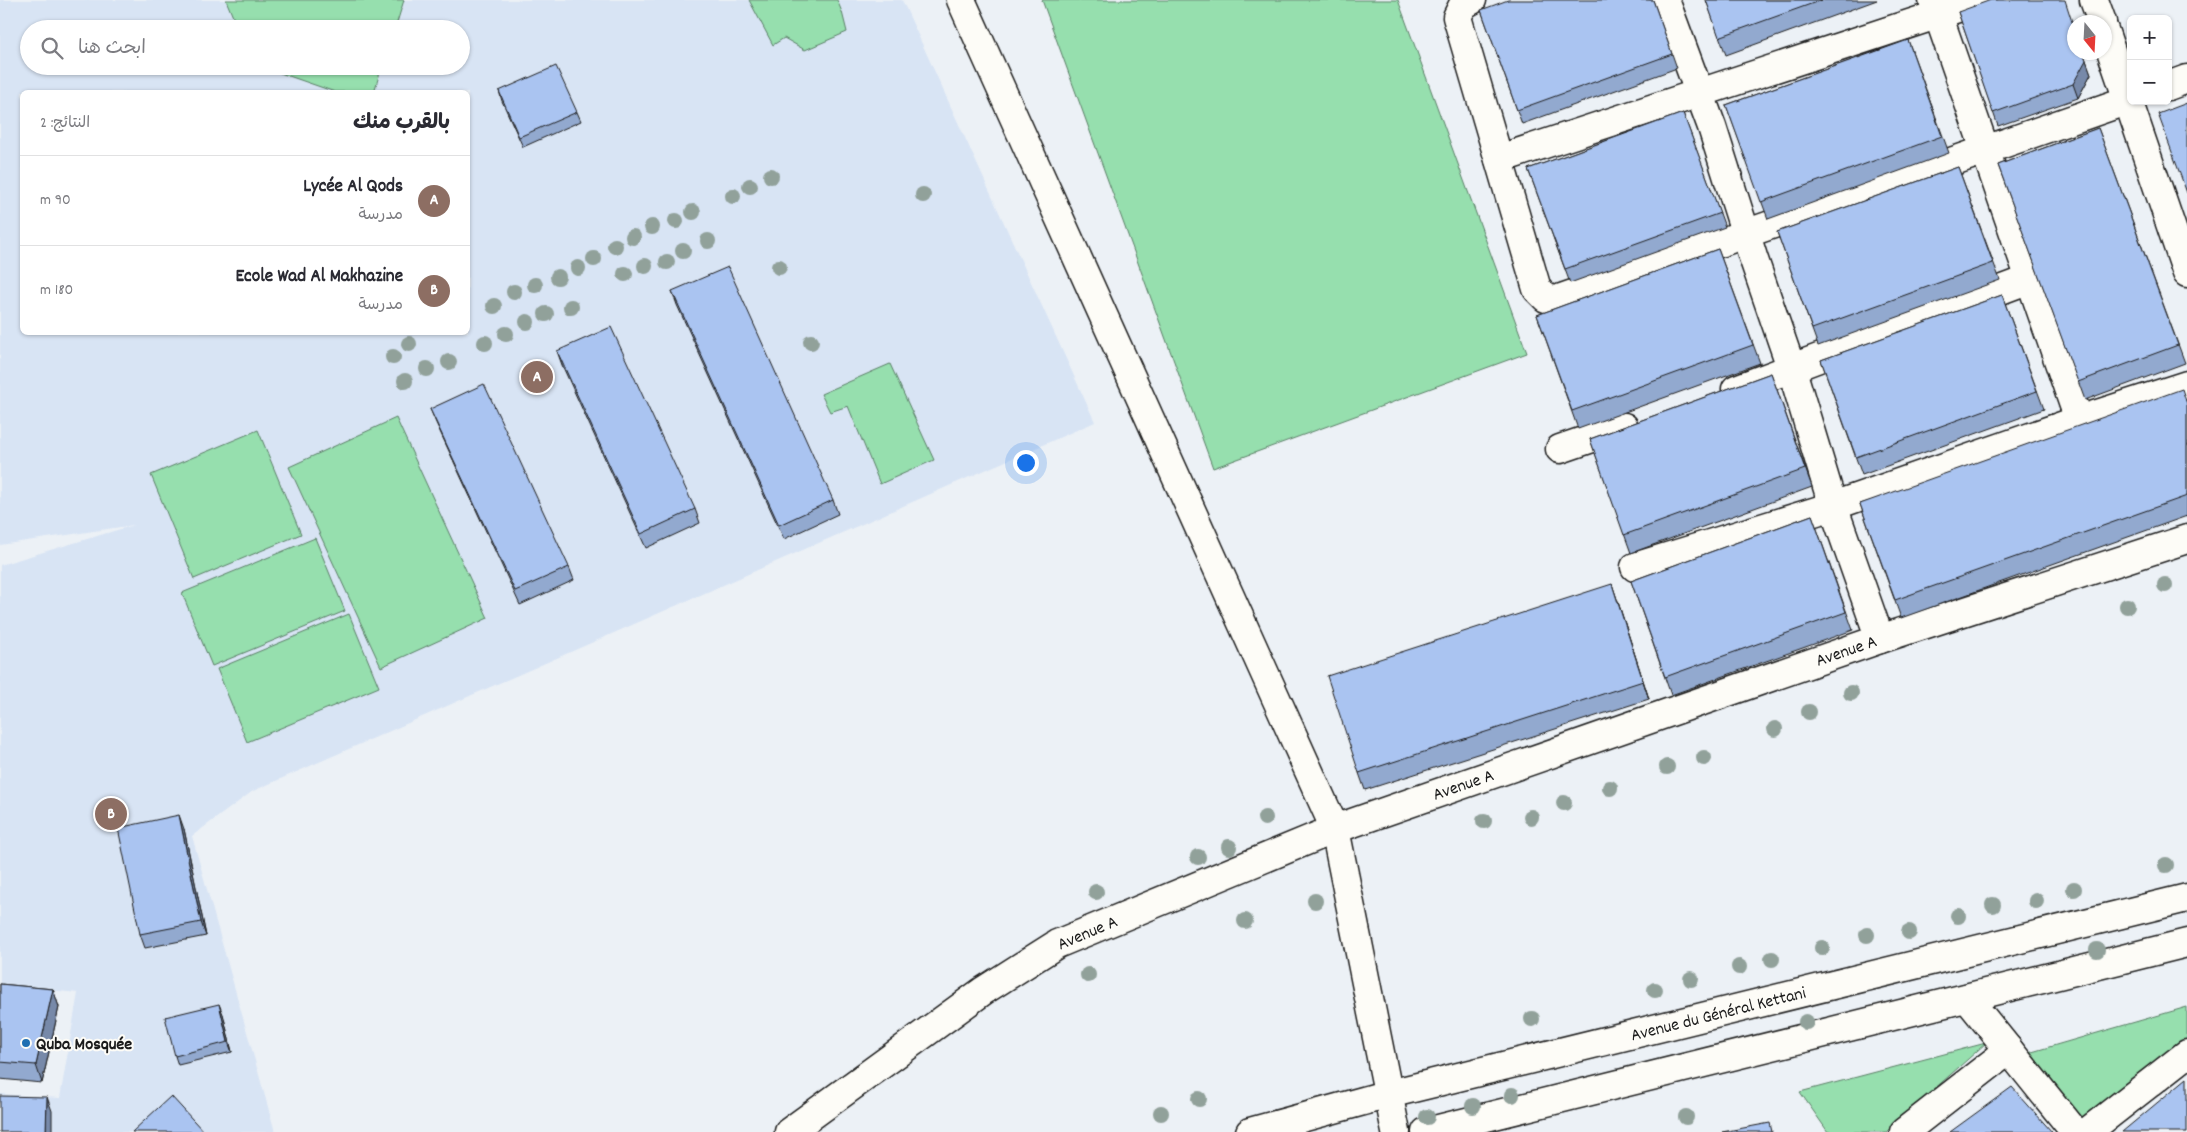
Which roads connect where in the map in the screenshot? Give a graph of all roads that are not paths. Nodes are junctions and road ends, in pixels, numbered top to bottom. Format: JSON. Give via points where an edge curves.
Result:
{"nodes":[{"id":1,"x":961,"y":0,"type":"edge"},
{"id":2,"x":1472,"y":0,"type":"edge"},
{"id":3,"x":1665,"y":0,"type":"edge"},
{"id":4,"x":1982,"y":0,"type":"edge"},
{"id":5,"x":2094,"y":0,"type":"edge"},
{"id":6,"x":1935,"y":8,"type":"edge"},
{"id":7,"x":2099,"y":15,"type":"edge"},
{"id":8,"x":2112,"y":52,"type":"edge"},
{"id":9,"x":2187,"y":79,"type":"edge"},
{"id":10,"x":2172,"y":85,"type":"edge"},
{"id":11,"x":2127,"y":92,"type":"edge"},
{"id":12,"x":1699,"y":93,"type":"junction"},
{"id":13,"x":2127,"y":101,"type":"edge"},
{"id":14,"x":2132,"y":105,"type":"edge"},
{"id":15,"x":1985,"y":151,"type":"junction"},
{"id":16,"x":1499,"y":159,"type":"junction"},
{"id":17,"x":1747,"y":234,"type":"junction"},
{"id":18,"x":2187,"y":273,"type":"edge"},
{"id":19,"x":2030,"y":279,"type":"junction"},
{"id":20,"x":1792,"y":370,"type":"junction"},
{"id":21,"x":2187,"y":385,"type":"edge"},
{"id":22,"x":1708,"y":398,"type":"edge"},
{"id":23,"x":2079,"y":420,"type":"junction"},
{"id":24,"x":1643,"y":421,"type":"edge"},
{"id":25,"x":1560,"y":449,"type":"dead end"},
{"id":26,"x":1834,"y":506,"type":"junction"},
{"id":27,"x":2187,"y":539,"type":"edge"},
{"id":28,"x":1635,"y":567,"type":"dead end"},
{"id":29,"x":1880,"y":638,"type":"junction"},
{"id":30,"x":1334,"y":829,"type":"junction"},
{"id":31,"x":2187,"y":898,"type":"edge"},
{"id":32,"x":2187,"y":943,"type":"edge"},
{"id":33,"x":1967,"y":998,"type":"junction"},
{"id":34,"x":2009,"y":1050,"type":"junction"},
{"id":35,"x":2187,"y":1054,"type":"edge"},
{"id":36,"x":1389,"y":1094,"type":"junction"},
{"id":37,"x":789,"y":1132,"type":"edge"},
{"id":38,"x":1250,"y":1132,"type":"edge"},
{"id":39,"x":1396,"y":1132,"type":"edge"},
{"id":40,"x":1426,"y":1132,"type":"edge"},
{"id":41,"x":1904,"y":1132,"type":"edge"},
{"id":42,"x":2075,"y":1132,"type":"edge"},
{"id":43,"x":2087,"y":1132,"type":"edge"}],
"edges":[{"from":1,"to":30,"type":"street"},
{"from":2,"to":16,"type":"street","via":[[1463,5],[1457,17]]},
{"from":3,"to":12,"type":"street"},
{"from":4,"to":6,"type":"street"},
{"from":5,"to":7,"type":"street"},
{"from":6,"to":12,"type":"street"},
{"from":6,"to":15,"type":"street"},
{"from":8,"to":11,"type":"street"},
{"from":9,"to":10,"type":"street"},
{"from":12,"to":16,"type":"street"},
{"from":12,"to":17,"type":"street"},
{"from":13,"to":15,"type":"street"},
{"from":14,"to":18,"type":"street"},
{"from":15,"to":17,"type":"street"},
{"from":15,"to":19,"type":"street"},
{"from":16,"to":17,"type":"street","via":[[1537,289],[1546,298],[1556,300]]},
{"from":17,"to":20,"type":"street"},
{"from":19,"to":20,"type":"street"},
{"from":19,"to":23,"type":"street"},
{"from":20,"to":22,"type":"street"},
{"from":20,"to":26,"type":"street"},
{"from":21,"to":23,"type":"street"},
{"from":23,"to":26,"type":"street"},
{"from":24,"to":25,"type":"street"},
{"from":26,"to":28,"type":"street"},
{"from":26,"to":29,"type":"street"},
{"from":27,"to":29,"type":"street","name":"Avenue A"},
{"from":29,"to":30,"type":"street","name":"Avenue A"},
{"from":30,"to":36,"type":"street"},
{"from":30,"to":37,"type":"street","name":"Avenue A","via":[[1057,944],[983,991]]},
{"from":31,"to":36,"type":"street","name":"Avenue du Général Kettani"},
{"from":32,"to":33,"type":"street"},
{"from":33,"to":34,"type":"street"},
{"from":33,"to":40,"type":"street"},
{"from":34,"to":41,"type":"street"},
{"from":34,"to":42,"type":"street"},
{"from":35,"to":43,"type":"street"},
{"from":36,"to":38,"type":"street","name":"Avenue du Général Kettani"},
{"from":36,"to":39,"type":"street"}]}
